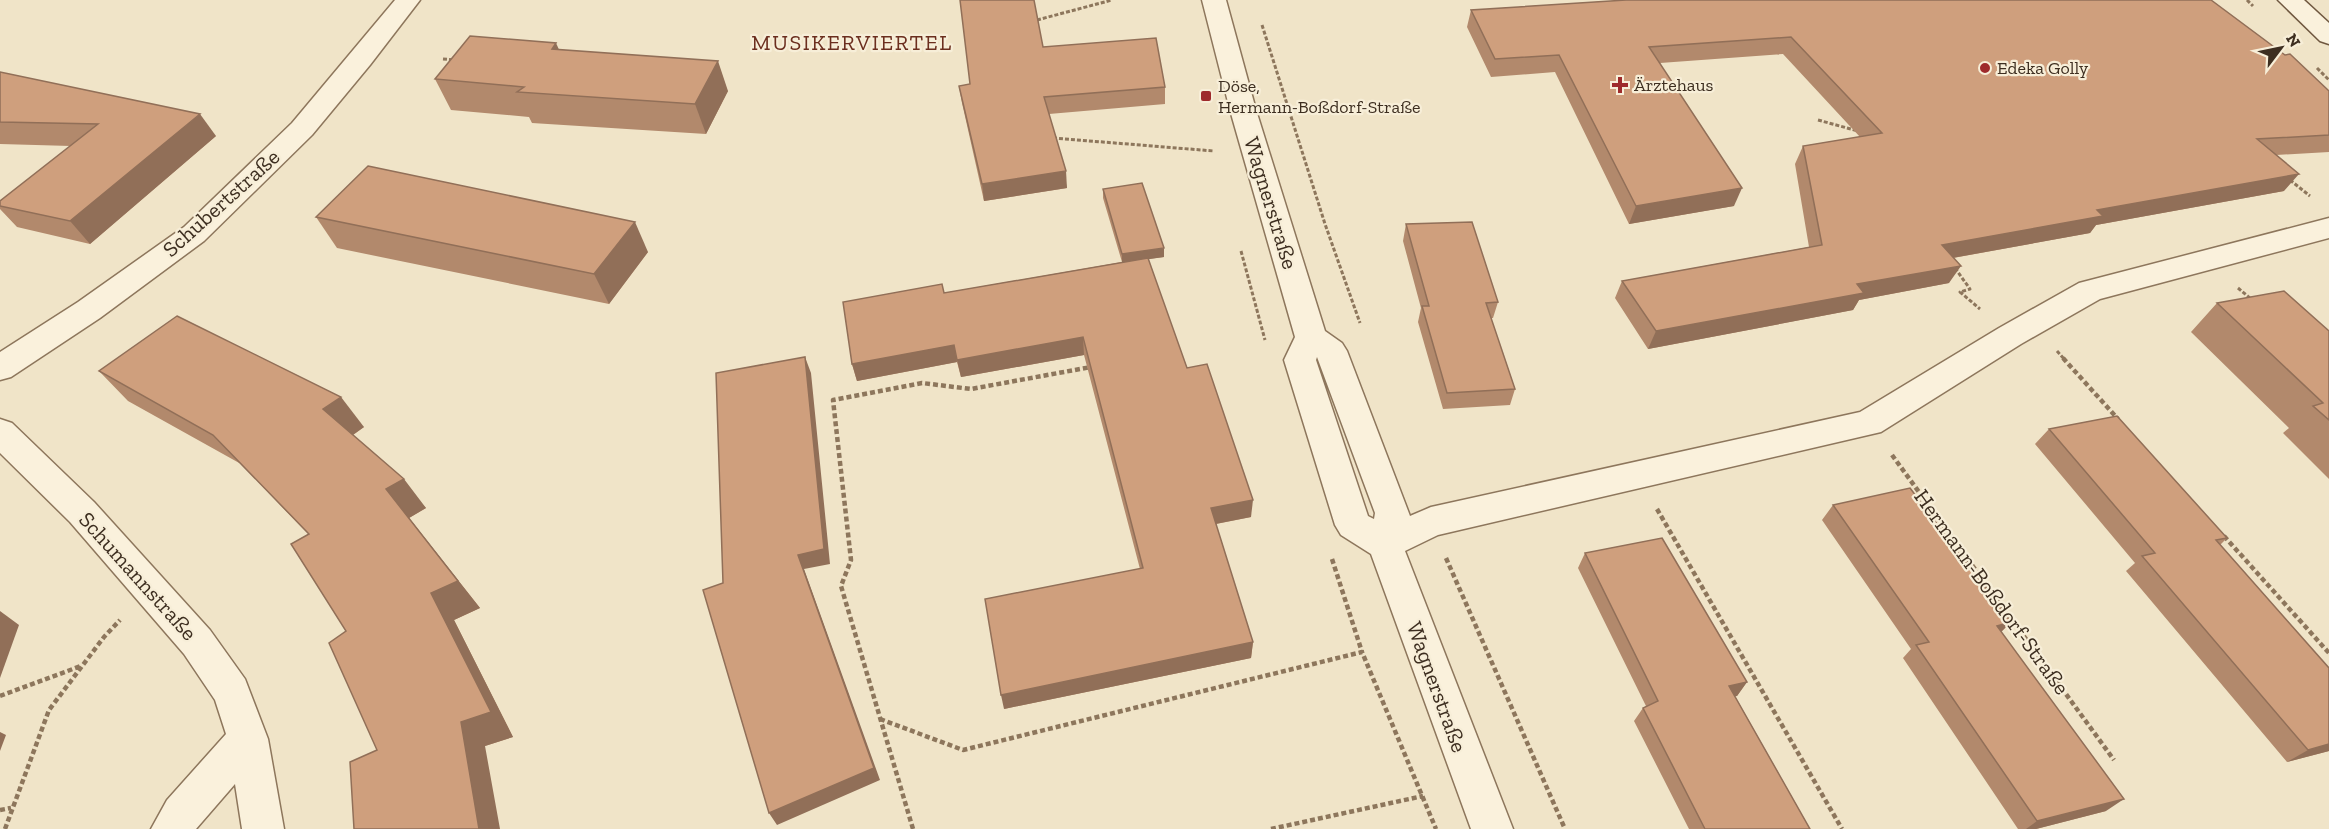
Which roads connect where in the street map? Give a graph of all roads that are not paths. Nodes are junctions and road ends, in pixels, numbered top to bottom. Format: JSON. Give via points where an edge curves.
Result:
{"nodes":[{"id":1,"x":408,"y":0,"type":"edge"},
{"id":2,"x":1214,"y":0,"type":"edge"},
{"id":3,"x":2290,"y":0,"type":"edge"},
{"id":4,"x":2329,"y":36,"type":"edge"},
{"id":5,"x":2329,"y":228,"type":"edge"},
{"id":6,"x":0,"y":368,"type":"edge"},
{"id":7,"x":0,"y":432,"type":"edge"},
{"id":8,"x":1384,"y":544,"type":"junction"},
{"id":9,"x":248,"y":739,"type":"junction"},
{"id":10,"x":172,"y":829,"type":"edge"},
{"id":11,"x":263,"y":829,"type":"edge"},
{"id":12,"x":1492,"y":829,"type":"edge"}],
"edges":[{"from":1,"to":6,"type":"street","name":"Schubertstraße","via":[[302,129],[200,228]]},
{"from":2,"to":8,"type":"street","name":"Wagnerstraße","via":[[1311,337],[1300,360],[1353,525]]},
{"from":3,"to":4,"type":"street"},
{"from":5,"to":8,"type":"street","via":[[2090,291],[1869,423],[1431,522]]},
{"from":7,"to":9,"type":"street","name":"Schumannstraße","via":[[82,512],[197,642],[231,692]]},
{"from":8,"to":12,"type":"street","name":"Wagnerstraße"},
{"from":9,"to":10,"type":"street"},
{"from":9,"to":11,"type":"street","name":"Schumannstraße"}]}
